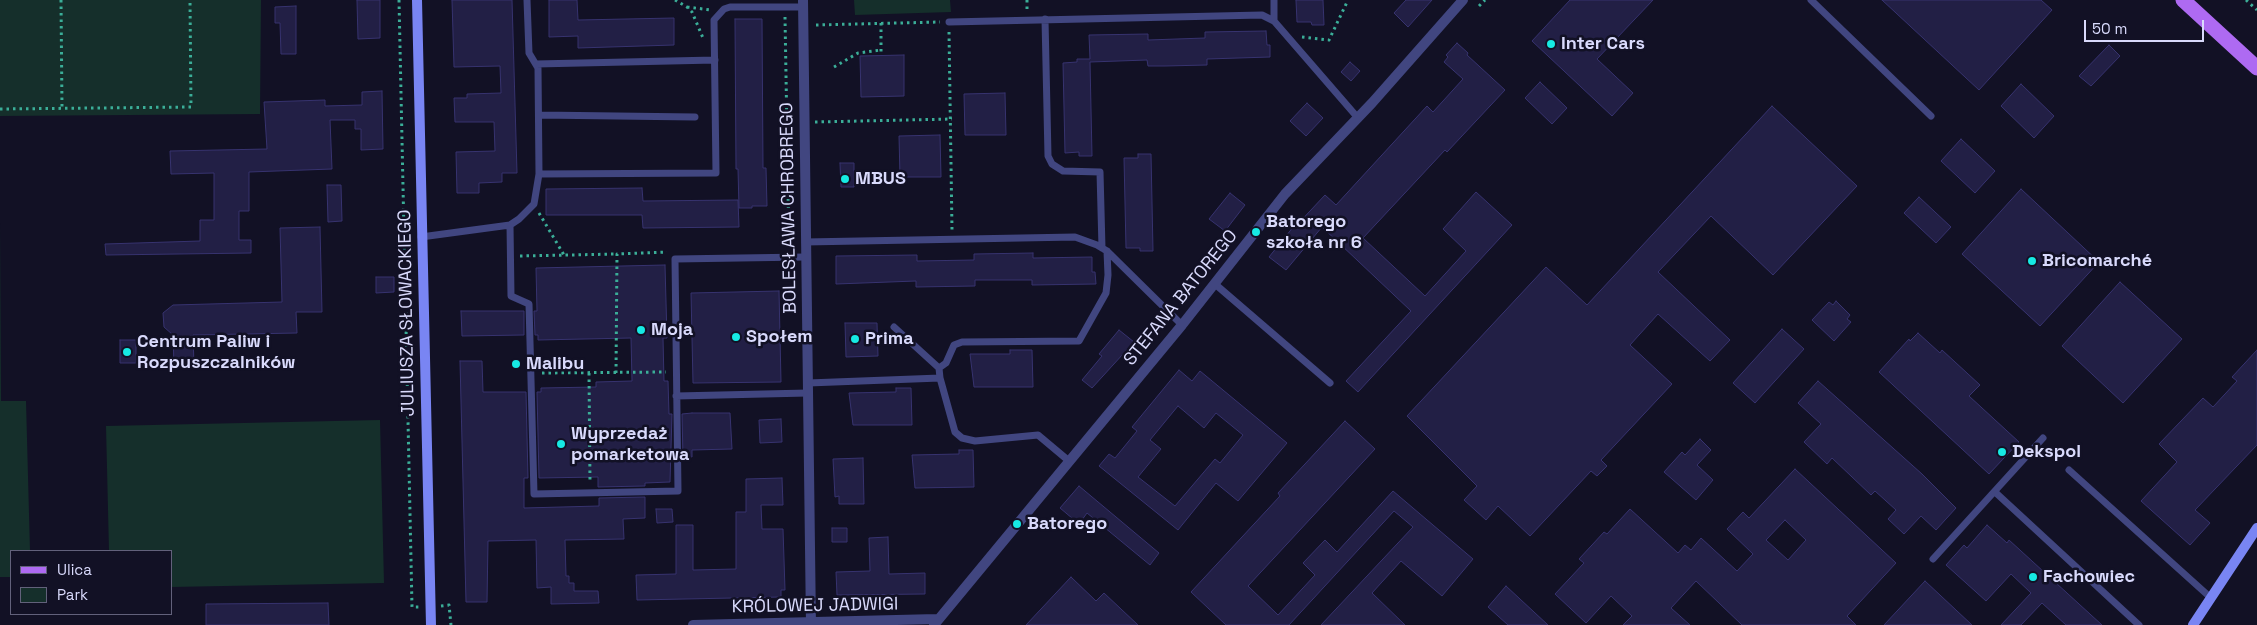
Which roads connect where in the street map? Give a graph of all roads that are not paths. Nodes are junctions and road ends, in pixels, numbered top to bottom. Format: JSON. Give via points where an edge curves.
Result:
{"nodes":[{"id":1,"x":417,"y":0,"type":"edge"},
{"id":2,"x":527,"y":0,"type":"edge"},
{"id":3,"x":1274,"y":0,"type":"edge"},
{"id":4,"x":1463,"y":0,"type":"edge"},
{"id":5,"x":1811,"y":0,"type":"edge"},
{"id":6,"x":2183,"y":0,"type":"edge"},
{"id":7,"x":803,"y":3,"type":"edge"},
{"id":8,"x":1045,"y":20,"type":"junction"},
{"id":9,"x":1274,"y":21,"type":"junction"},
{"id":10,"x":949,"y":22,"type":"road end"},
{"id":11,"x":715,"y":60,"type":"junction"},
{"id":12,"x":536,"y":64,"type":"junction"},
{"id":13,"x":2257,"y":68,"type":"edge"},
{"id":14,"x":539,"y":115,"type":"junction"},
{"id":15,"x":1931,"y":116,"type":"dead end"},
{"id":16,"x":695,"y":117,"type":"dead end"},
{"id":17,"x":1358,"y":118,"type":"junction"},
{"id":18,"x":539,"y":174,"type":"junction"},
{"id":19,"x":510,"y":225,"type":"junction"},
{"id":20,"x":421,"y":237,"type":"junction"},
{"id":21,"x":805,"y":242,"type":"junction"},
{"id":22,"x":1104,"y":249,"type":"junction"},
{"id":23,"x":805,"y":257,"type":"junction"},
{"id":24,"x":1215,"y":284,"type":"junction"},
{"id":25,"x":1182,"y":325,"type":"junction"},
{"id":26,"x":894,"y":327,"type":"dead end"},
{"id":27,"x":939,"y":368,"type":"junction"},
{"id":28,"x":940,"y":378,"type":"junction"},
{"id":29,"x":1330,"y":383,"type":"dead end"},
{"id":30,"x":808,"y":388,"type":"junction"},
{"id":31,"x":676,"y":396,"type":"junction"},
{"id":32,"x":2043,"y":438,"type":"dead end"},
{"id":33,"x":1069,"y":461,"type":"junction"},
{"id":34,"x":2069,"y":470,"type":"dead end"},
{"id":35,"x":1995,"y":492,"type":"junction"},
{"id":36,"x":2257,"y":528,"type":"edge"},
{"id":37,"x":1933,"y":559,"type":"dead end"},
{"id":38,"x":2211,"y":598,"type":"junction"},
{"id":39,"x":936,"y":622,"type":"edge"},
{"id":40,"x":811,"y":623,"type":"edge"},
{"id":41,"x":2197,"y":624,"type":"edge"},
{"id":42,"x":432,"y":625,"type":"edge"},
{"id":43,"x":693,"y":625,"type":"edge"},
{"id":44,"x":2139,"y":625,"type":"edge"}],
"edges":[{"from":1,"to":20,"type":"street","name":"JULIUSZA SŁOWACKIEGO"},
{"from":2,"to":12,"type":"lane","via":[[529,53]]},
{"from":3,"to":9,"type":"lane"},
{"from":4,"to":17,"type":"street","name":"STEFANA BATOREGO"},
{"from":5,"to":15,"type":"lane"},
{"from":6,"to":13,"type":"main road"},
{"from":7,"to":11,"type":"lane","via":[[785,7],[724,9],[714,20]]},
{"from":7,"to":21,"type":"street","name":"BOLESŁAWA CHROBREGO"},
{"from":8,"to":9,"type":"lane","via":[[1254,14]]},
{"from":8,"to":10,"type":"lane"},
{"from":8,"to":22,"type":"lane","via":[[1048,156],[1052,164],[1062,171],[1100,172]]},
{"from":9,"to":17,"type":"lane"},
{"from":11,"to":12,"type":"lane"},
{"from":11,"to":18,"type":"lane","via":[[716,173]]},
{"from":12,"to":14,"type":"lane"},
{"from":14,"to":16,"type":"lane"},
{"from":14,"to":18,"type":"lane"},
{"from":17,"to":24,"type":"street","name":"STEFANA BATOREGO","via":[[1286,194]]},
{"from":18,"to":19,"type":"lane","via":[[534,204]]},
{"from":19,"to":20,"type":"lane"},
{"from":19,"to":31,"type":"lane","via":[[511,296],[529,304],[534,494],[678,492]]},
{"from":20,"to":42,"type":"street","name":"JULIUSZA SŁOWACKIEGO"},
{"from":21,"to":22,"type":"lane","via":[[1064,236],[1083,239]]},
{"from":21,"to":23,"type":"street","name":"BOLESŁAWA CHROBREGO"},
{"from":22,"to":25,"type":"lane"},
{"from":22,"to":27,"type":"lane","via":[[1108,275],[1106,293],[1079,341],[962,342],[954,345],[946,363]]},
{"from":23,"to":30,"type":"street","name":"BOLESŁAWA CHROBREGO"},
{"from":23,"to":31,"type":"lane","via":[[675,259]]},
{"from":24,"to":25,"type":"street","name":"STEFANA BATOREGO"},
{"from":24,"to":29,"type":"lane"},
{"from":25,"to":33,"type":"street","name":"STEFANA BATOREGO"},
{"from":26,"to":27,"type":"lane"},
{"from":27,"to":28,"type":"lane"},
{"from":28,"to":30,"type":"lane"},
{"from":28,"to":33,"type":"lane","via":[[955,432],[962,438],[975,441],[1038,435]]},
{"from":30,"to":31,"type":"lane"},
{"from":30,"to":40,"type":"street","name":"BOLESŁAWA CHROBREGO"},
{"from":32,"to":35,"type":"lane"},
{"from":33,"to":39,"type":"street","name":"STEFANA BATOREGO"},
{"from":34,"to":38,"type":"lane"},
{"from":35,"to":37,"type":"lane"},
{"from":35,"to":44,"type":"lane"},
{"from":36,"to":38,"type":"street"},
{"from":38,"to":41,"type":"street"},
{"from":39,"to":40,"type":"street","name":"KRÓLOWEJ JADWIGI"},
{"from":40,"to":43,"type":"street","name":"KRÓLOWEJ JADWIGI"}]}
